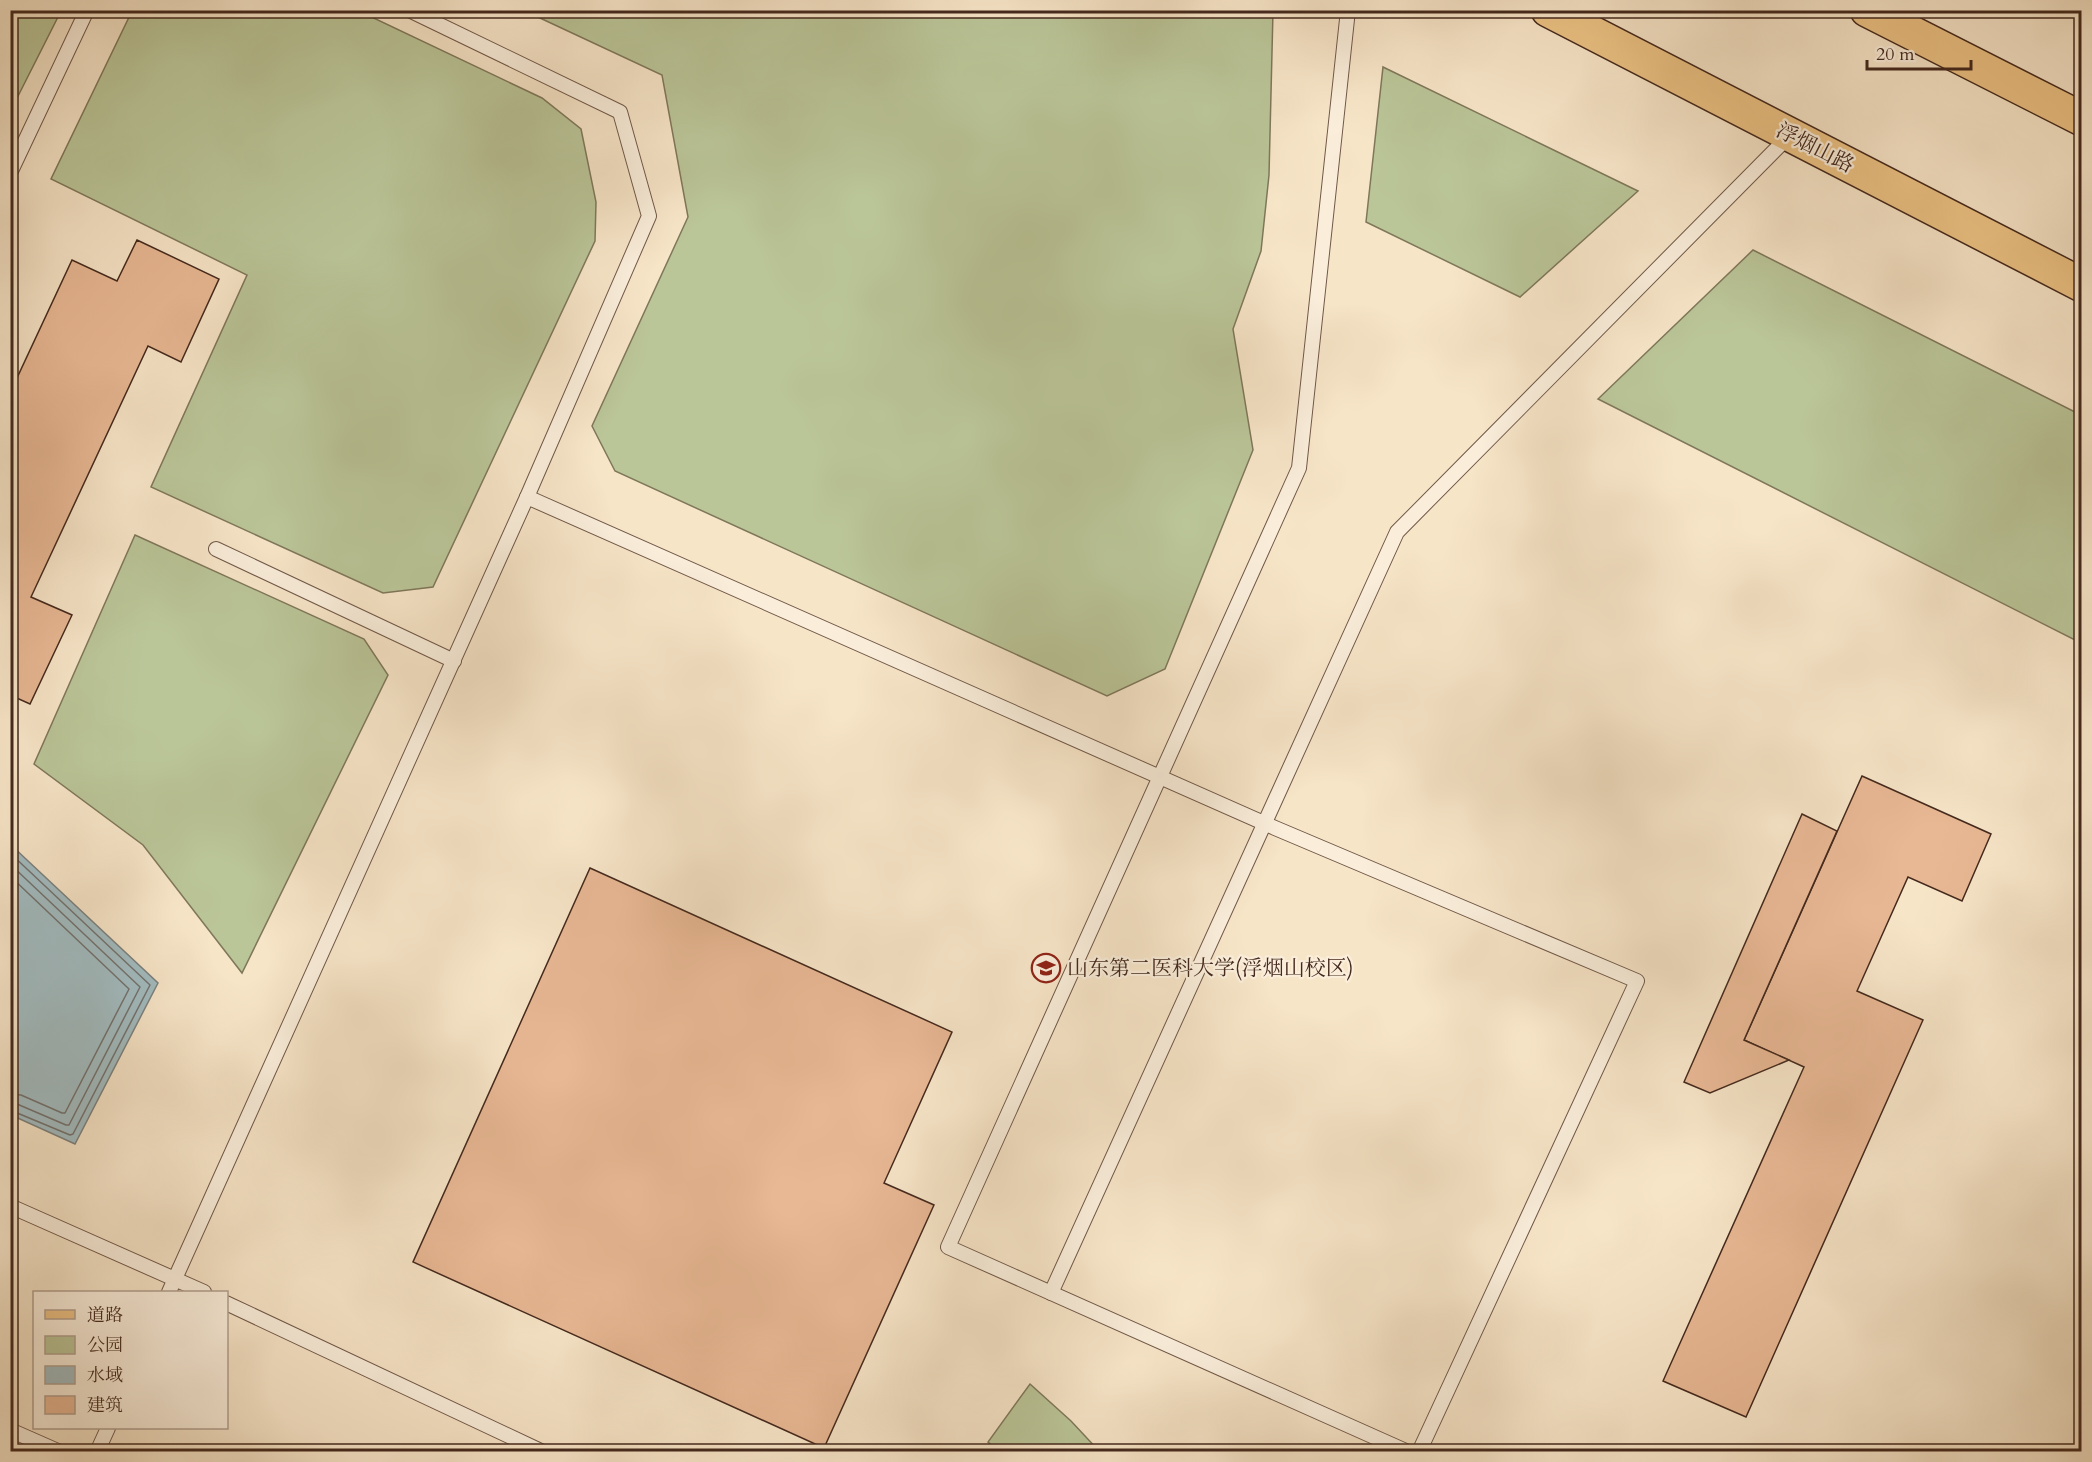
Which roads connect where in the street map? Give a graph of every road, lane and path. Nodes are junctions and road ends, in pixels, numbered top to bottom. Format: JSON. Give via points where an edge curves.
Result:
{"nodes":[{"id":1,"x":87,"y":10,"type":"edge"},
{"id":2,"x":409,"y":10,"type":"edge"},
{"id":3,"x":1348,"y":10,"type":"edge"},
{"id":4,"x":1548,"y":10,"type":"edge"},
{"id":5,"x":1867,"y":10,"type":"edge"},
{"id":6,"x":2082,"y":119,"type":"edge"},
{"id":7,"x":1790,"y":135,"type":"junction"},
{"id":8,"x":10,"y":173,"type":"edge"},
{"id":9,"x":2082,"y":285,"type":"edge"},
{"id":10,"x":527,"y":497,"type":"junction"},
{"id":11,"x":216,"y":549,"type":"dead end"},
{"id":12,"x":454,"y":661,"type":"junction"},
{"id":13,"x":1160,"y":777,"type":"junction"},
{"id":14,"x":1266,"y":824,"type":"junction"},
{"id":15,"x":10,"y":1206,"type":"edge"},
{"id":16,"x":175,"y":1279,"type":"junction"},
{"id":17,"x":170,"y":1291,"type":"edge"},
{"id":18,"x":200,"y":1291,"type":"edge"},
{"id":19,"x":1051,"y":1293,"type":"junction"},
{"id":20,"x":228,"y":1304,"type":"edge"},
{"id":21,"x":108,"y":1429,"type":"edge"},
{"id":22,"x":10,"y":1430,"type":"edge"},
{"id":23,"x":60,"y":1452,"type":"edge"},
{"id":24,"x":97,"y":1452,"type":"edge"},
{"id":25,"x":543,"y":1452,"type":"edge"},
{"id":26,"x":1408,"y":1452,"type":"edge"},
{"id":27,"x":1419,"y":1452,"type":"edge"}],
"edges":[{"from":1,"to":8,"type":"lane"},
{"from":2,"to":10,"type":"lane","via":[[620,112],[649,216]]},
{"from":3,"to":13,"type":"lane","via":[[1299,468]]},
{"from":4,"to":7,"type":"main road","name":"浮烟山路"},
{"from":5,"to":6,"type":"main road"},
{"from":7,"to":9,"type":"main road","name":"浮烟山路"},
{"from":7,"to":14,"type":"lane","via":[[1397,532]]},
{"from":10,"to":12,"type":"lane"},
{"from":10,"to":13,"type":"lane"},
{"from":11,"to":12,"type":"lane"},
{"from":12,"to":16,"type":"lane"},
{"from":13,"to":14,"type":"lane"},
{"from":13,"to":19,"type":"lane","via":[[948,1247]]},
{"from":14,"to":19,"type":"lane"},
{"from":14,"to":27,"type":"lane","via":[[1637,981]]},
{"from":15,"to":16,"type":"lane"},
{"from":16,"to":17,"type":"lane"},
{"from":16,"to":18,"type":"lane"},
{"from":19,"to":26,"type":"lane"},
{"from":20,"to":25,"type":"lane"},
{"from":21,"to":24,"type":"lane"},
{"from":22,"to":23,"type":"lane"}]}
